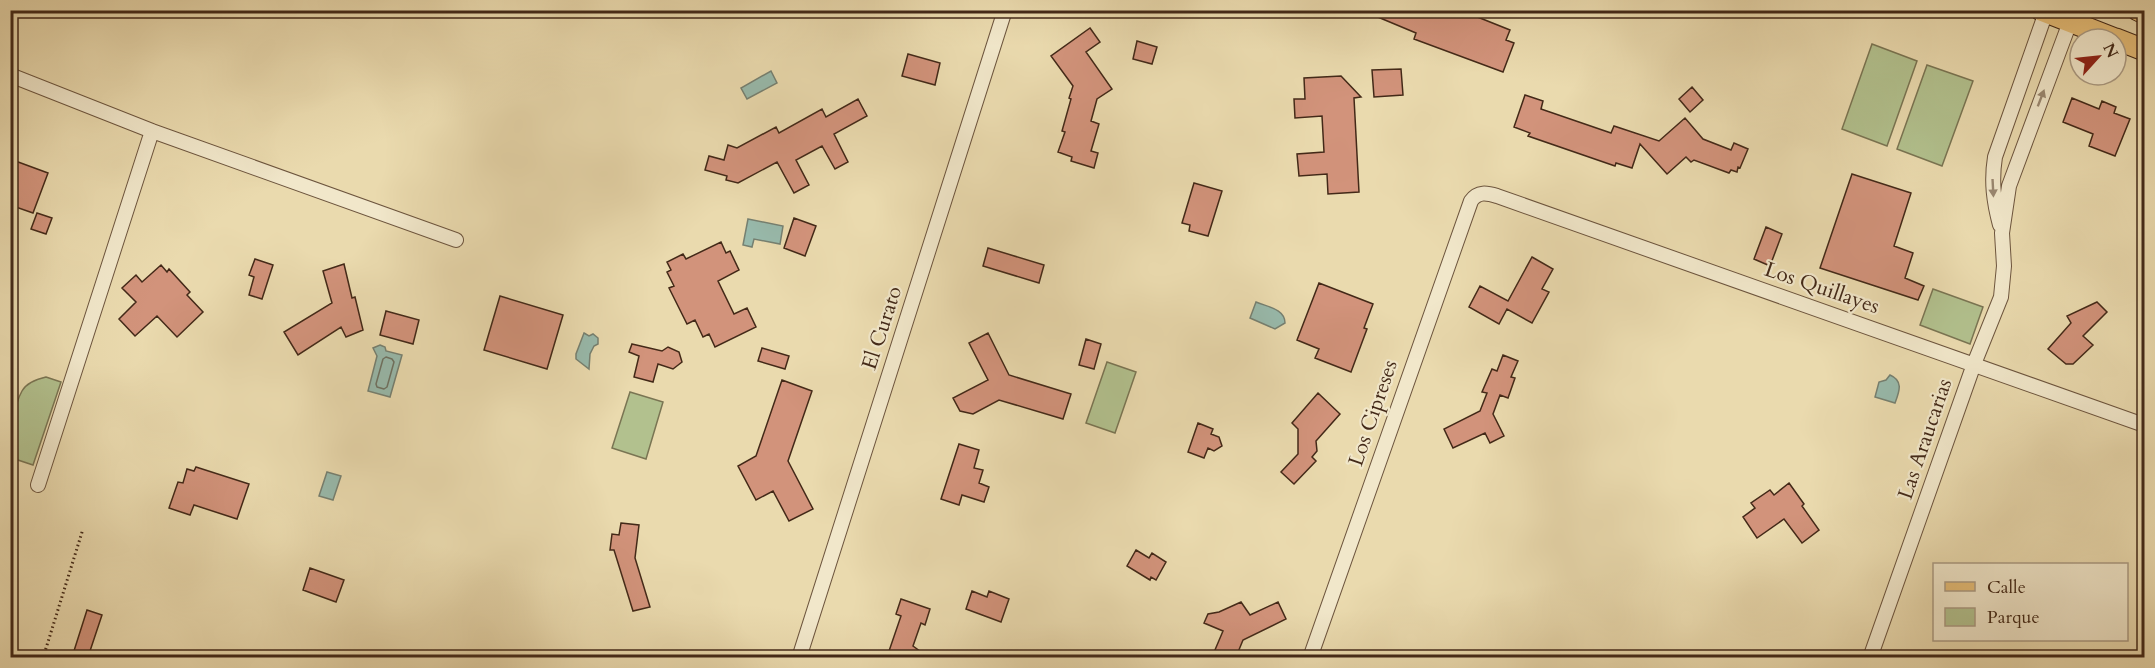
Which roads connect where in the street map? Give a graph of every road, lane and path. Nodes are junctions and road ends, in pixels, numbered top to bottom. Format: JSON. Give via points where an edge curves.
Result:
{"nodes":[{"id":1,"x":1005,"y":10,"type":"edge"},
{"id":2,"x":2138,"y":10,"type":"edge"},
{"id":3,"x":2044,"y":11,"type":"edge"},
{"id":4,"x":2145,"y":13,"type":"edge"},
{"id":5,"x":2070,"y":21,"type":"junction"},
{"id":6,"x":2085,"y":27,"type":"edge"},
{"id":7,"x":2128,"y":44,"type":"edge"},
{"id":8,"x":2145,"y":50,"type":"edge"},
{"id":9,"x":10,"y":75,"type":"edge"},
{"id":10,"x":152,"y":131,"type":"junction"},
{"id":11,"x":1486,"y":193,"type":"joint"},
{"id":12,"x":2002,"y":233,"type":"junction"},
{"id":13,"x":456,"y":240,"type":"dead end"},
{"id":14,"x":1974,"y":364,"type":"junction"},
{"id":15,"x":2145,"y":425,"type":"edge"},
{"id":16,"x":38,"y":485,"type":"dead end"},
{"id":17,"x":83,"y":529,"type":"dead end"},
{"id":18,"x":43,"y":657,"type":"edge"},
{"id":19,"x":800,"y":657,"type":"edge"},
{"id":20,"x":1310,"y":657,"type":"edge"},
{"id":21,"x":1870,"y":657,"type":"edge"}],
"edges":[{"from":1,"to":19,"type":"street","name":"El Curato"},
{"from":2,"to":4,"type":"main road"},
{"from":3,"to":5,"type":"main road"},
{"from":3,"to":12,"type":"street","name":"Las Araucarias","one_way":true,"via":[[1995,158],[1993,200]]},
{"from":5,"to":6,"type":"main road"},
{"from":12,"to":5,"type":"street","name":"Las Araucarias","one_way":true,"via":[[2009,186]]},
{"from":7,"to":8,"type":"main road"},
{"from":9,"to":10,"type":"street"},
{"from":10,"to":13,"type":"street"},
{"from":10,"to":16,"type":"street"},
{"from":11,"to":14,"type":"street","name":"Los Quillayes"},
{"from":11,"to":20,"type":"street","name":"Los Cipreses","via":[[1470,201]]},
{"from":12,"to":14,"type":"street","name":"Las Araucarias","via":[[2001,297]]},
{"from":14,"to":15,"type":"street","name":"Los Quillayes"},
{"from":14,"to":21,"type":"street","name":"Las Araucarias"},
{"from":17,"to":18,"type":"path"}]}
